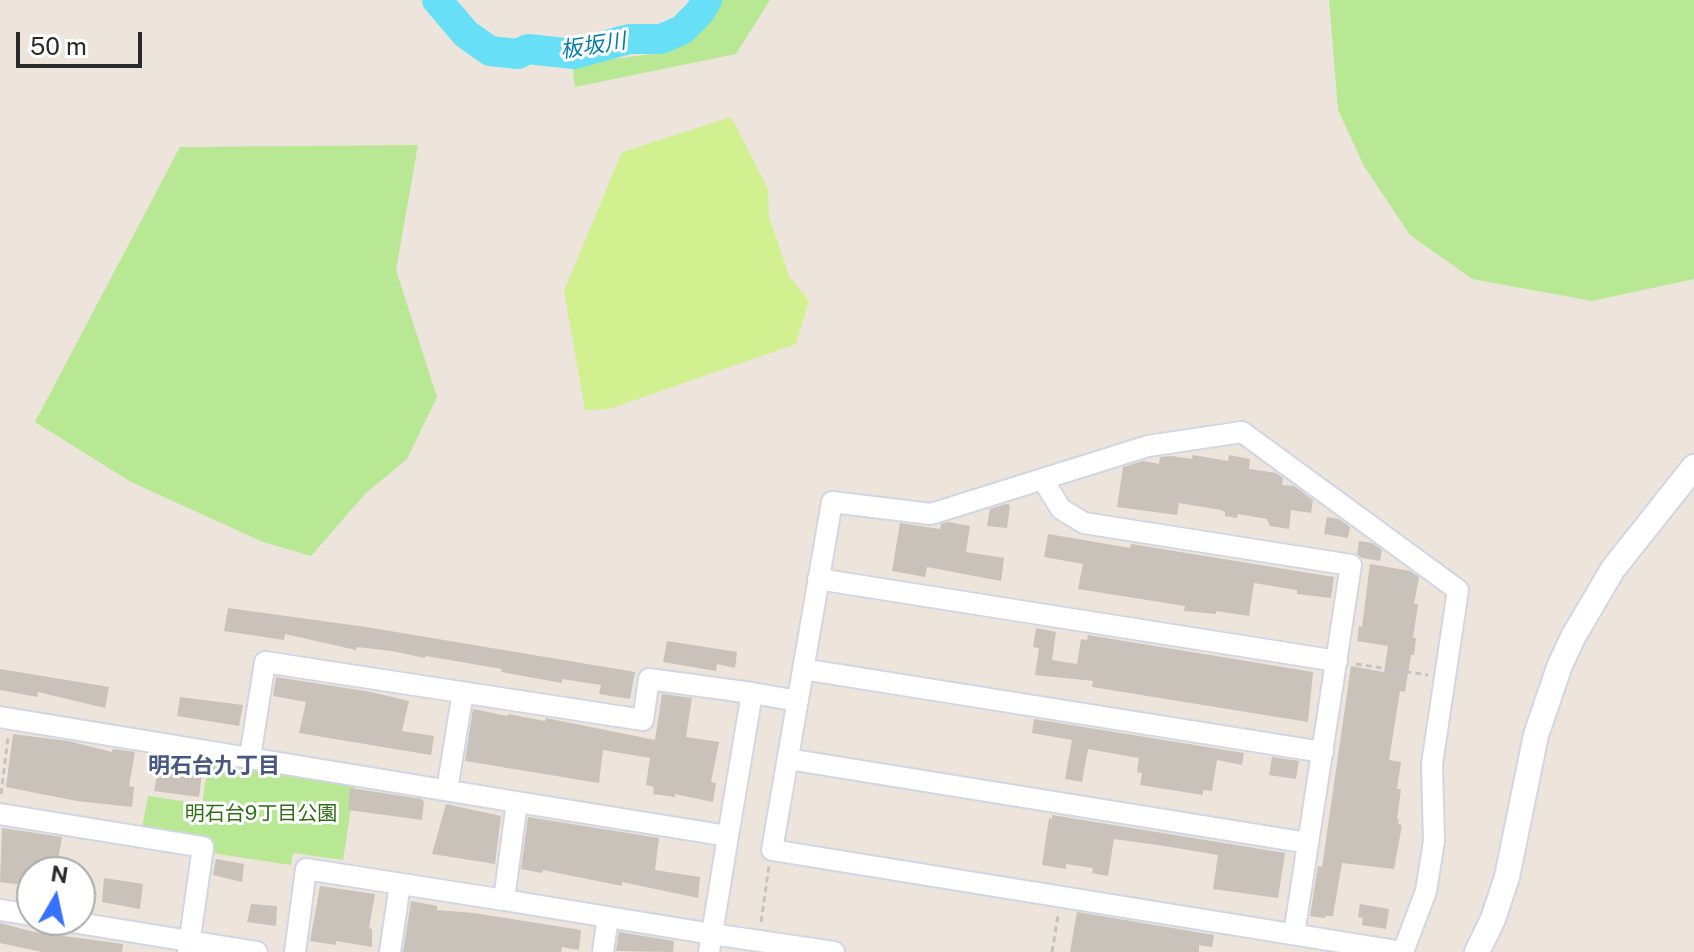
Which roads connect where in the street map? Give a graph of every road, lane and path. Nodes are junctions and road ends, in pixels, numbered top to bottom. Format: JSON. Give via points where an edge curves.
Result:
{"nodes":[{"id":1,"x":1694,"y":467,"type":"edge"},
{"id":2,"x":1043,"y":480,"type":"junction"},
{"id":3,"x":818,"y":579,"type":"junction"},
{"id":4,"x":1337,"y":661,"type":"junction"},
{"id":5,"x":803,"y":669,"type":"junction"},
{"id":6,"x":1445,"y":677,"type":"junction"},
{"id":7,"x":463,"y":692,"type":"junction"},
{"id":8,"x":752,"y":693,"type":"junction"},
{"id":9,"x":798,"y":701,"type":"junction"},
{"id":10,"x":5,"y":718,"type":"edge"},
{"id":11,"x":1323,"y":752,"type":"junction"},
{"id":12,"x":250,"y":757,"type":"junction"},
{"id":13,"x":788,"y":759,"type":"junction"},
{"id":14,"x":447,"y":790,"type":"junction"},
{"id":15,"x":0,"y":800,"type":"edge"},
{"id":16,"x":517,"y":802,"type":"junction"},
{"id":17,"x":0,"y":814,"type":"edge"},
{"id":18,"x":728,"y":836,"type":"junction"},
{"id":19,"x":1308,"y":843,"type":"junction"},
{"id":20,"x":772,"y":850,"type":"junction"},
{"id":21,"x":400,"y":884,"type":"junction"},
{"id":22,"x":1061,"y":897,"type":"junction"},
{"id":23,"x":504,"y":900,"type":"junction"},
{"id":24,"x":608,"y":917,"type":"junction"},
{"id":25,"x":96,"y":928,"type":"edge"},
{"id":26,"x":1294,"y":934,"type":"junction"},
{"id":27,"x":758,"y":940,"type":"junction"},
{"id":28,"x":711,"y":943,"type":"edge"},
{"id":29,"x":189,"y":947,"type":"edge"},
{"id":30,"x":779,"y":948,"type":"edge"},
{"id":31,"x":257,"y":952,"type":"edge"},
{"id":32,"x":295,"y":952,"type":"edge"},
{"id":33,"x":390,"y":952,"type":"edge"},
{"id":34,"x":603,"y":952,"type":"edge"},
{"id":35,"x":834,"y":952,"type":"edge"},
{"id":36,"x":1052,"y":952,"type":"edge"},
{"id":37,"x":1403,"y":952,"type":"edge"},
{"id":38,"x":1477,"y":952,"type":"edge"}],
"edges":[{"from":1,"to":38,"type":"street","via":[[1613,569],[1560,665],[1536,735],[1507,877]]},
{"from":2,"to":3,"type":"street","via":[[931,514],[832,502]]},
{"from":2,"to":4,"type":"street","via":[[1061,509],[1084,523],[1351,565]]},
{"from":2,"to":6,"type":"street","via":[[1148,446],[1242,432],[1458,590]]},
{"from":3,"to":4,"type":"street"},
{"from":3,"to":5,"type":"street"},
{"from":4,"to":6,"type":"path"},
{"from":4,"to":11,"type":"street"},
{"from":5,"to":9,"type":"street"},
{"from":5,"to":11,"type":"street"},
{"from":6,"to":37,"type":"street","via":[[1432,764],[1434,841],[1426,891]]},
{"from":7,"to":8,"type":"street","via":[[643,720],[649,679]]},
{"from":7,"to":12,"type":"street","via":[[265,662]]},
{"from":7,"to":14,"type":"street"},
{"from":8,"to":9,"type":"street"},
{"from":8,"to":18,"type":"street"},
{"from":9,"to":13,"type":"street"},
{"from":10,"to":12,"type":"street"},
{"from":10,"to":15,"type":"path"},
{"from":11,"to":19,"type":"street"},
{"from":12,"to":14,"type":"street"},
{"from":13,"to":19,"type":"street"},
{"from":13,"to":20,"type":"street"},
{"from":14,"to":16,"type":"street"},
{"from":16,"to":18,"type":"street"},
{"from":16,"to":23,"type":"street"},
{"from":17,"to":29,"type":"street","via":[[203,847]]},
{"from":18,"to":28,"type":"street"},
{"from":19,"to":26,"type":"street"},
{"from":20,"to":22,"type":"street"},
{"from":20,"to":27,"type":"path"},
{"from":21,"to":23,"type":"street"},
{"from":21,"to":32,"type":"street","via":[[306,869]]},
{"from":21,"to":33,"type":"street"},
{"from":22,"to":26,"type":"street"},
{"from":22,"to":36,"type":"path"},
{"from":23,"to":24,"type":"street"},
{"from":24,"to":28,"type":"street"},
{"from":24,"to":34,"type":"street"},
{"from":25,"to":29,"type":"street"},
{"from":26,"to":37,"type":"street"},
{"from":27,"to":28,"type":"street"},
{"from":27,"to":30,"type":"street"},
{"from":29,"to":31,"type":"street"},
{"from":30,"to":35,"type":"street"}]}
